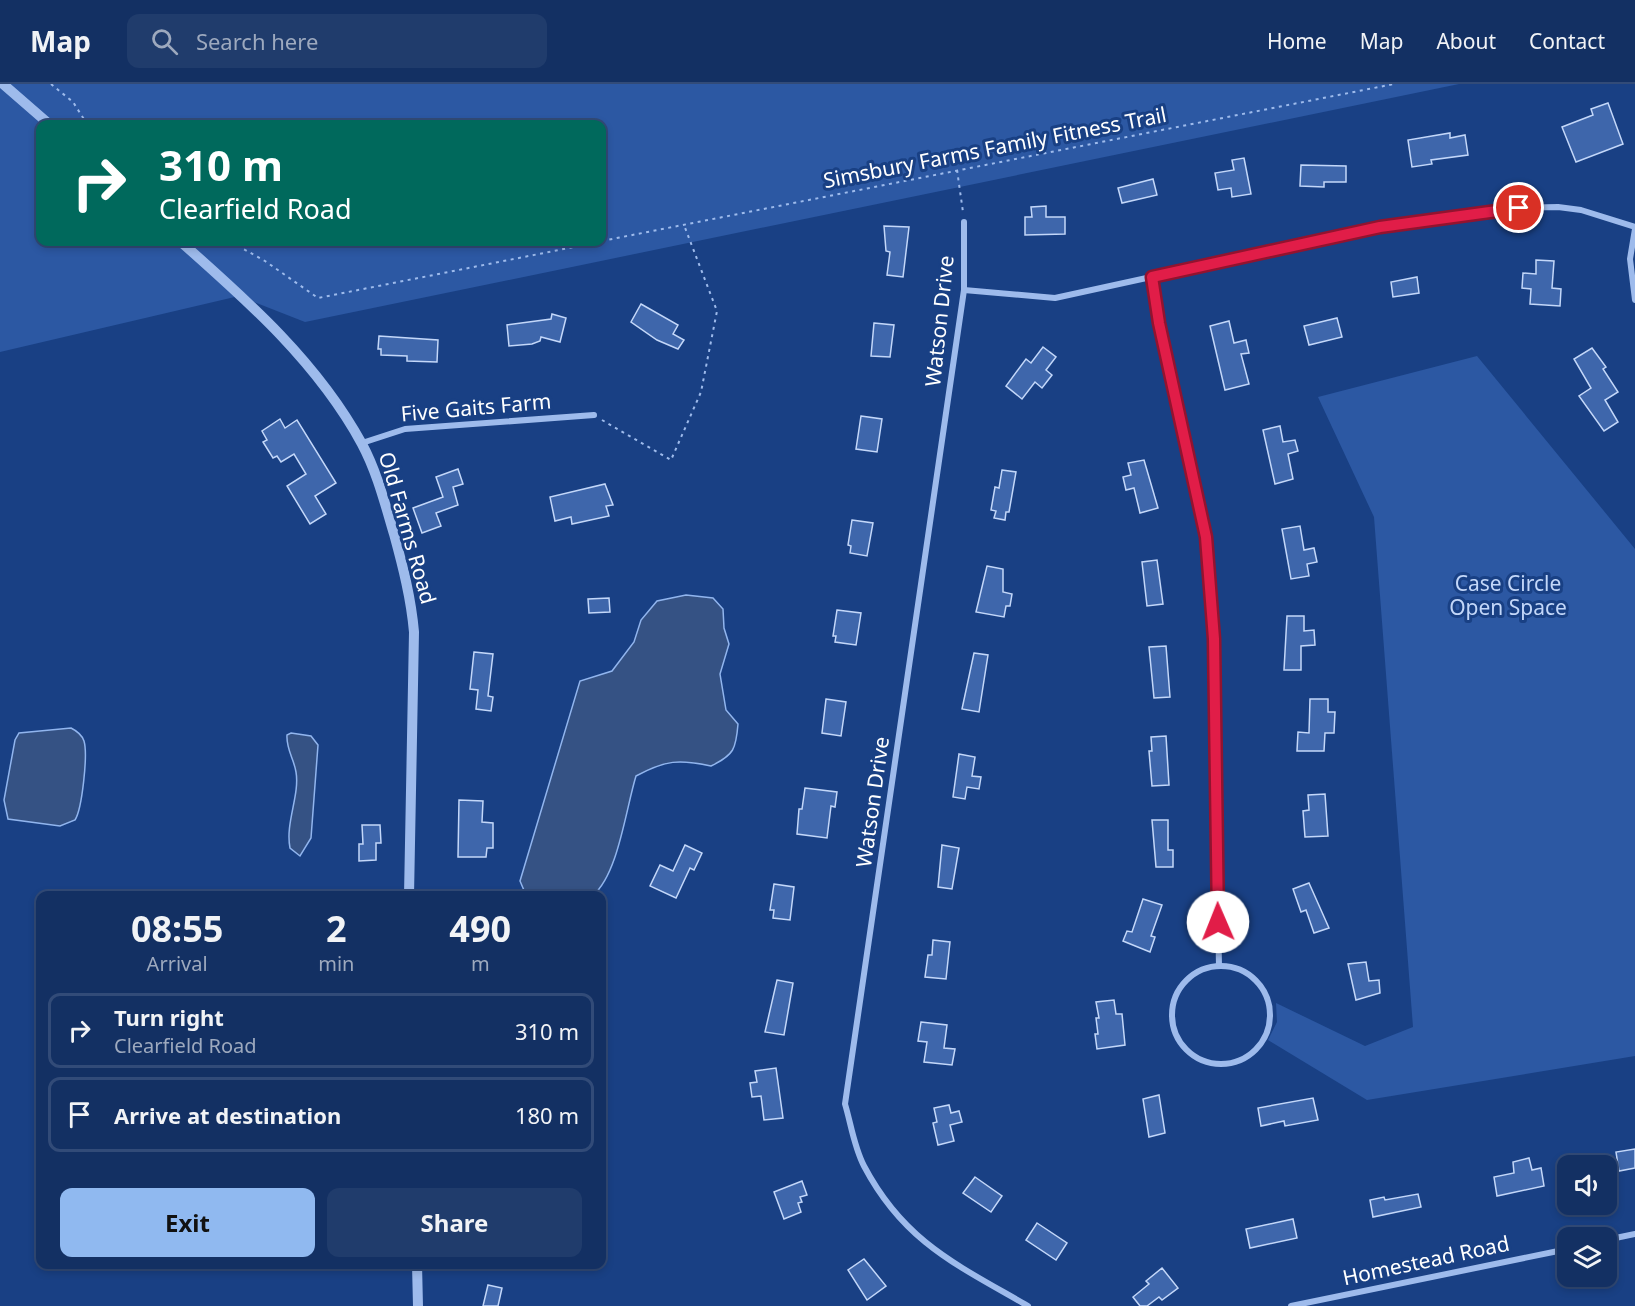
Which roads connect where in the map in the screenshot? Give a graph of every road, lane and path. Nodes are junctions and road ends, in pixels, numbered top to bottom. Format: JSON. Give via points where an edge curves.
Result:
{"nodes":[{"id":1,"x":3,"y":84,"type":"edge"},
{"id":2,"x":51,"y":84,"type":"edge"},
{"id":3,"x":1394,"y":84,"type":"edge"},
{"id":4,"x":44,"y":120,"type":"edge"},
{"id":5,"x":84,"y":120,"type":"edge"},
{"id":6,"x":957,"y":171,"type":"junction"},
{"id":7,"x":964,"y":222,"type":"joint"},
{"id":8,"x":684,"y":225,"type":"junction"},
{"id":9,"x":1635,"y":228,"type":"edge"},
{"id":10,"x":606,"y":240,"type":"edge"},
{"id":11,"x":186,"y":246,"type":"edge"},
{"id":12,"x":238,"y":246,"type":"edge"},
{"id":13,"x":575,"y":246,"type":"edge"},
{"id":14,"x":1152,"y":277,"type":"junction"},
{"id":15,"x":964,"y":290,"type":"junction"},
{"id":16,"x":1635,"y":300,"type":"edge"},
{"id":17,"x":594,"y":415,"type":"joint"},
{"id":18,"x":362,"y":443,"type":"junction"},
{"id":19,"x":409,"y":891,"type":"edge"},
{"id":20,"x":1219,"y":966,"type":"junction"},
{"id":21,"x":1635,"y":1234,"type":"edge"},
{"id":22,"x":1617,"y":1238,"type":"edge"},
{"id":23,"x":1557,"y":1251,"type":"edge"},
{"id":24,"x":417,"y":1269,"type":"edge"},
{"id":25,"x":418,"y":1306,"type":"edge"},
{"id":26,"x":1028,"y":1306,"type":"edge"},
{"id":27,"x":1291,"y":1306,"type":"edge"}],
"edges":[{"from":1,"to":4,"type":"street"},
{"from":2,"to":5,"type":"path","via":[[73,102]]},
{"from":3,"to":6,"type":"path","name":"Simsbury Farms Family Fitness Trail"},
{"from":6,"to":7,"type":"path"},
{"from":6,"to":8,"type":"path","name":"Simsbury Farms Family Fitness Trail"},
{"from":7,"to":15,"type":"street","name":"Watson Drive"},
{"from":8,"to":10,"type":"path","name":"Simsbury Farms Family Fitness Trail"},
{"from":8,"to":17,"type":"path","via":[[717,311],[701,392],[670,460]]},
{"from":9,"to":14,"type":"street","via":[[1581,210],[1519,208],[1380,227]]},
{"from":9,"to":16,"type":"street","via":[[1630,259]]},
{"from":11,"to":18,"type":"street","name":"Old Farms Road","via":[[256,308],[295,349]]},
{"from":12,"to":13,"type":"path","name":"Simsbury Farms Family Fitness Trail","via":[[318,298]]},
{"from":14,"to":15,"type":"street","via":[[1055,298]]},
{"from":14,"to":20,"type":"street","via":[[1206,537],[1214,639]]},
{"from":15,"to":26,"type":"street","name":"Watson Drive","via":[[845,1104],[862,1164],[891,1211],[925,1243]]},
{"from":17,"to":18,"type":"street","name":"Five Gaits Farm","via":[[405,429]]},
{"from":18,"to":19,"type":"street","name":"Old Farms Road","via":[[374,468],[411,596],[414,632]]},
{"from":20,"to":20,"type":"street","via":[[1188,979],[1172,1008],[1178,1040],[1189,1053],[1219,1065],[1236,1063],[1263,1043],[1271,1012],[1267,997],[1254,979],[1234,968]]},
{"from":21,"to":22,"type":"street"},
{"from":23,"to":27,"type":"street","name":"Homestead Road"},
{"from":24,"to":25,"type":"street"}]}
